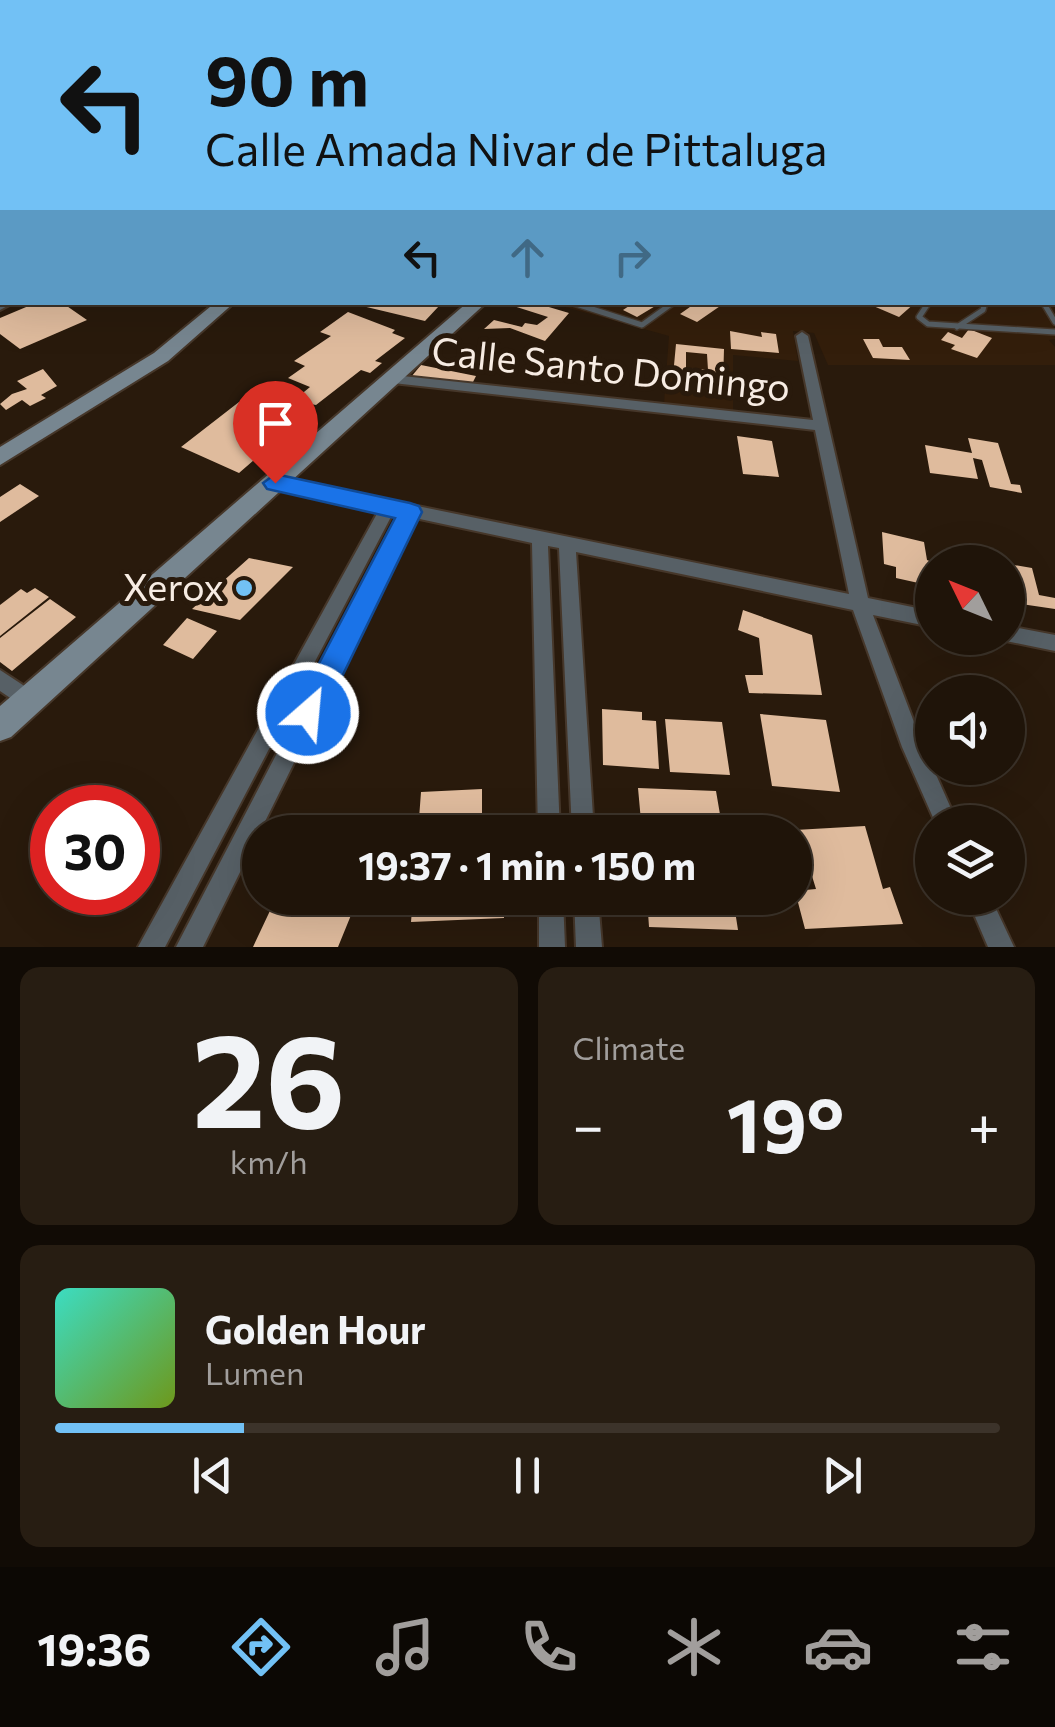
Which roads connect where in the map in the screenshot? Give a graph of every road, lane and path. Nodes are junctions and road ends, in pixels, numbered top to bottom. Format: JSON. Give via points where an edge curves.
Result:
{"nodes":[{"id":1,"x":223,"y":305,"type":"edge"},
{"id":2,"x":472,"y":305,"type":"edge"},
{"id":3,"x":579,"y":305,"type":"edge"},
{"id":4,"x":670,"y":305,"type":"edge"},
{"id":5,"x":928,"y":305,"type":"edge"},
{"id":6,"x":984,"y":305,"type":"edge"},
{"id":7,"x":957,"y":326,"type":"junction"},
{"id":8,"x":1055,"y":332,"type":"edge"},
{"id":9,"x":802,"y":336,"type":"dead end"},
{"id":10,"x":393,"y":379,"type":"junction"},
{"id":11,"x":822,"y":426,"type":"junction"},
{"id":12,"x":0,"y":457,"type":"edge"},
{"id":13,"x":275,"y":483,"type":"junction"},
{"id":14,"x":388,"y":508,"type":"junction"},
{"id":15,"x":410,"y":512,"type":"junction"},
{"id":16,"x":540,"y":540,"type":"junction"},
{"id":17,"x":567,"y":546,"type":"junction"},
{"id":18,"x":860,"y":604,"type":"junction"},
{"id":19,"x":915,"y":615,"type":"edge"},
{"id":20,"x":1025,"y":638,"type":"edge"},
{"id":21,"x":1055,"y":644,"type":"edge"},
{"id":22,"x":0,"y":679,"type":"edge"},
{"id":23,"x":576,"y":699,"type":"junction"},
{"id":24,"x":28,"y":700,"type":"junction"},
{"id":25,"x":546,"y":700,"type":"junction"},
{"id":26,"x":0,"y":726,"type":"edge"},
{"id":27,"x":939,"y":805,"type":"edge"},
{"id":28,"x":549,"y":815,"type":"edge"},
{"id":29,"x":582,"y":815,"type":"edge"},
{"id":30,"x":551,"y":915,"type":"edge"},
{"id":31,"x":587,"y":915,"type":"edge"},
{"id":32,"x":987,"y":915,"type":"edge"},
{"id":33,"x":151,"y":947,"type":"edge"},
{"id":34,"x":189,"y":947,"type":"edge"},
{"id":35,"x":552,"y":947,"type":"edge"},
{"id":36,"x":589,"y":947,"type":"edge"},
{"id":37,"x":1001,"y":947,"type":"edge"}],
"edges":[{"from":1,"to":12,"type":"main road","via":[[161,357]]},
{"from":2,"to":10,"type":"main road"},
{"from":3,"to":4,"type":"lane","via":[[642,325]]},
{"from":5,"to":7,"type":"lane","via":[[920,320]]},
{"from":6,"to":7,"type":"lane"},
{"from":7,"to":8,"type":"lane"},
{"from":9,"to":11,"type":"street"},
{"from":10,"to":11,"type":"street","name":"Calle Santo Domingo"},
{"from":10,"to":13,"type":"main road"},
{"from":11,"to":18,"type":"street"},
{"from":13,"to":14,"type":"street"},
{"from":13,"to":24,"type":"main road"},
{"from":14,"to":15,"type":"street"},
{"from":14,"to":33,"type":"street"},
{"from":15,"to":16,"type":"street"},
{"from":15,"to":34,"type":"street"},
{"from":16,"to":17,"type":"street"},
{"from":16,"to":25,"type":"street"},
{"from":17,"to":18,"type":"street"},
{"from":17,"to":23,"type":"street"},
{"from":18,"to":19,"type":"street"},
{"from":18,"to":27,"type":"street"},
{"from":20,"to":21,"type":"street"},
{"from":22,"to":24,"type":"street"},
{"from":23,"to":25,"type":"street"},
{"from":23,"to":29,"type":"street"},
{"from":24,"to":26,"type":"main road"},
{"from":25,"to":28,"type":"street"},
{"from":30,"to":35,"type":"street"},
{"from":31,"to":36,"type":"street"},
{"from":32,"to":37,"type":"street"}]}
